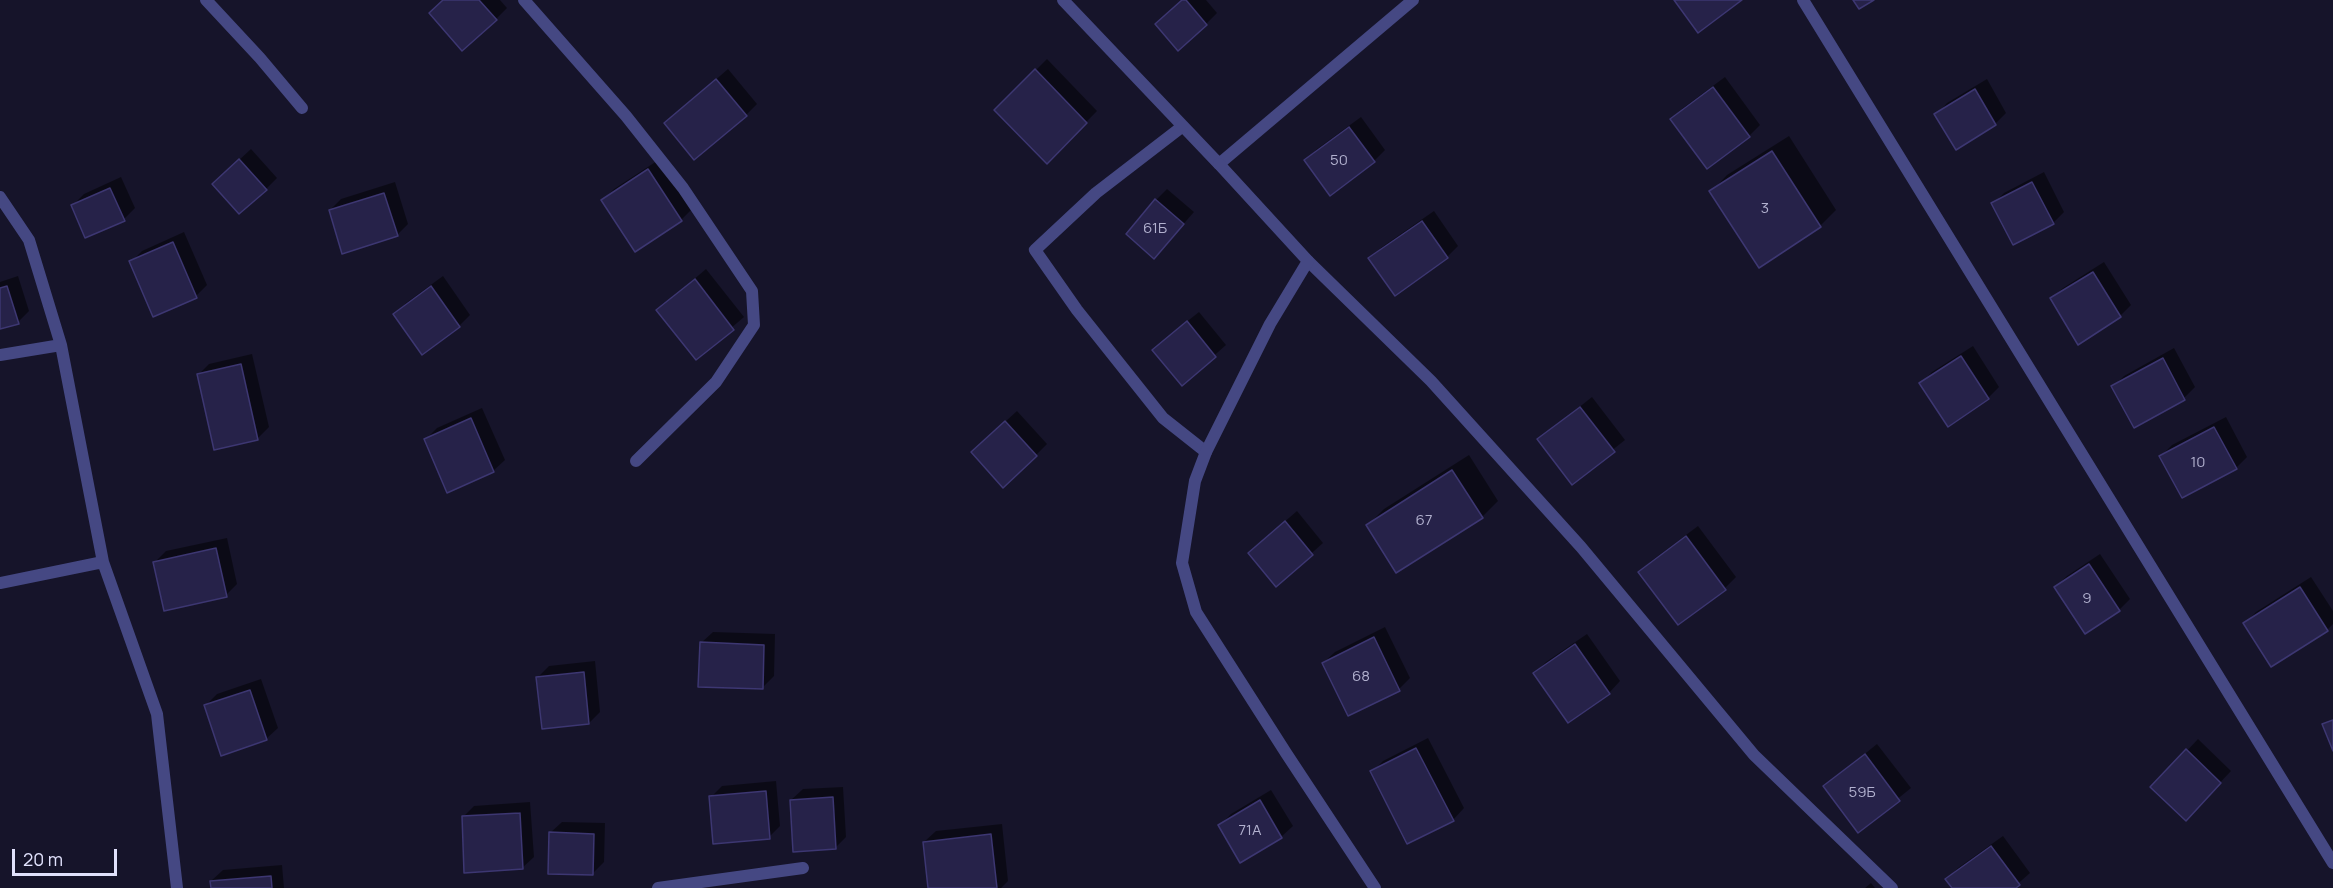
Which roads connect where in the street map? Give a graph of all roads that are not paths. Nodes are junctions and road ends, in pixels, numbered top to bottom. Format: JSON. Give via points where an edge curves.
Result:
{"nodes":[{"id":1,"x":206,"y":0,"type":"edge"},
{"id":2,"x":524,"y":0,"type":"edge"},
{"id":3,"x":1063,"y":0,"type":"edge"},
{"id":4,"x":1413,"y":0,"type":"edge"},
{"id":5,"x":1803,"y":0,"type":"edge"},
{"id":6,"x":302,"y":108,"type":"dead end"},
{"id":7,"x":1183,"y":126,"type":"junction"},
{"id":8,"x":1219,"y":164,"type":"junction"},
{"id":9,"x":0,"y":197,"type":"edge"},
{"id":10,"x":1308,"y":261,"type":"junction"},
{"id":11,"x":61,"y":345,"type":"junction"},
{"id":12,"x":0,"y":355,"type":"edge"},
{"id":13,"x":1206,"y":452,"type":"junction"},
{"id":14,"x":636,"y":461,"type":"dead end"},
{"id":15,"x":103,"y":562,"type":"junction"},
{"id":16,"x":0,"y":583,"type":"edge"},
{"id":17,"x":2333,"y":863,"type":"edge"},
{"id":18,"x":803,"y":868,"type":"dead end"},
{"id":19,"x":177,"y":888,"type":"edge"},
{"id":20,"x":658,"y":888,"type":"edge"},
{"id":21,"x":1376,"y":888,"type":"edge"},
{"id":22,"x":1893,"y":888,"type":"edge"}],
"edges":[{"from":1,"to":6,"type":"street"},
{"from":2,"to":14,"type":"street","via":[[676,179],[752,291],[754,325],[716,381]]},
{"from":3,"to":7,"type":"street"},
{"from":4,"to":8,"type":"street"},
{"from":5,"to":17,"type":"street"},
{"from":7,"to":8,"type":"street"},
{"from":7,"to":13,"type":"street","via":[[1096,193],[1035,250],[1163,418]]},
{"from":8,"to":10,"type":"street"},
{"from":9,"to":11,"type":"street","via":[[29,240]]},
{"from":10,"to":13,"type":"street","via":[[1270,324]]},
{"from":10,"to":22,"type":"street","via":[[1439,390],[1581,547],[1754,755]]},
{"from":11,"to":12,"type":"street"},
{"from":11,"to":15,"type":"street"},
{"from":13,"to":21,"type":"street","via":[[1195,481],[1182,563],[1196,612]]},
{"from":15,"to":16,"type":"street"},
{"from":15,"to":19,"type":"street","via":[[157,714]]},
{"from":18,"to":20,"type":"street"}]}
